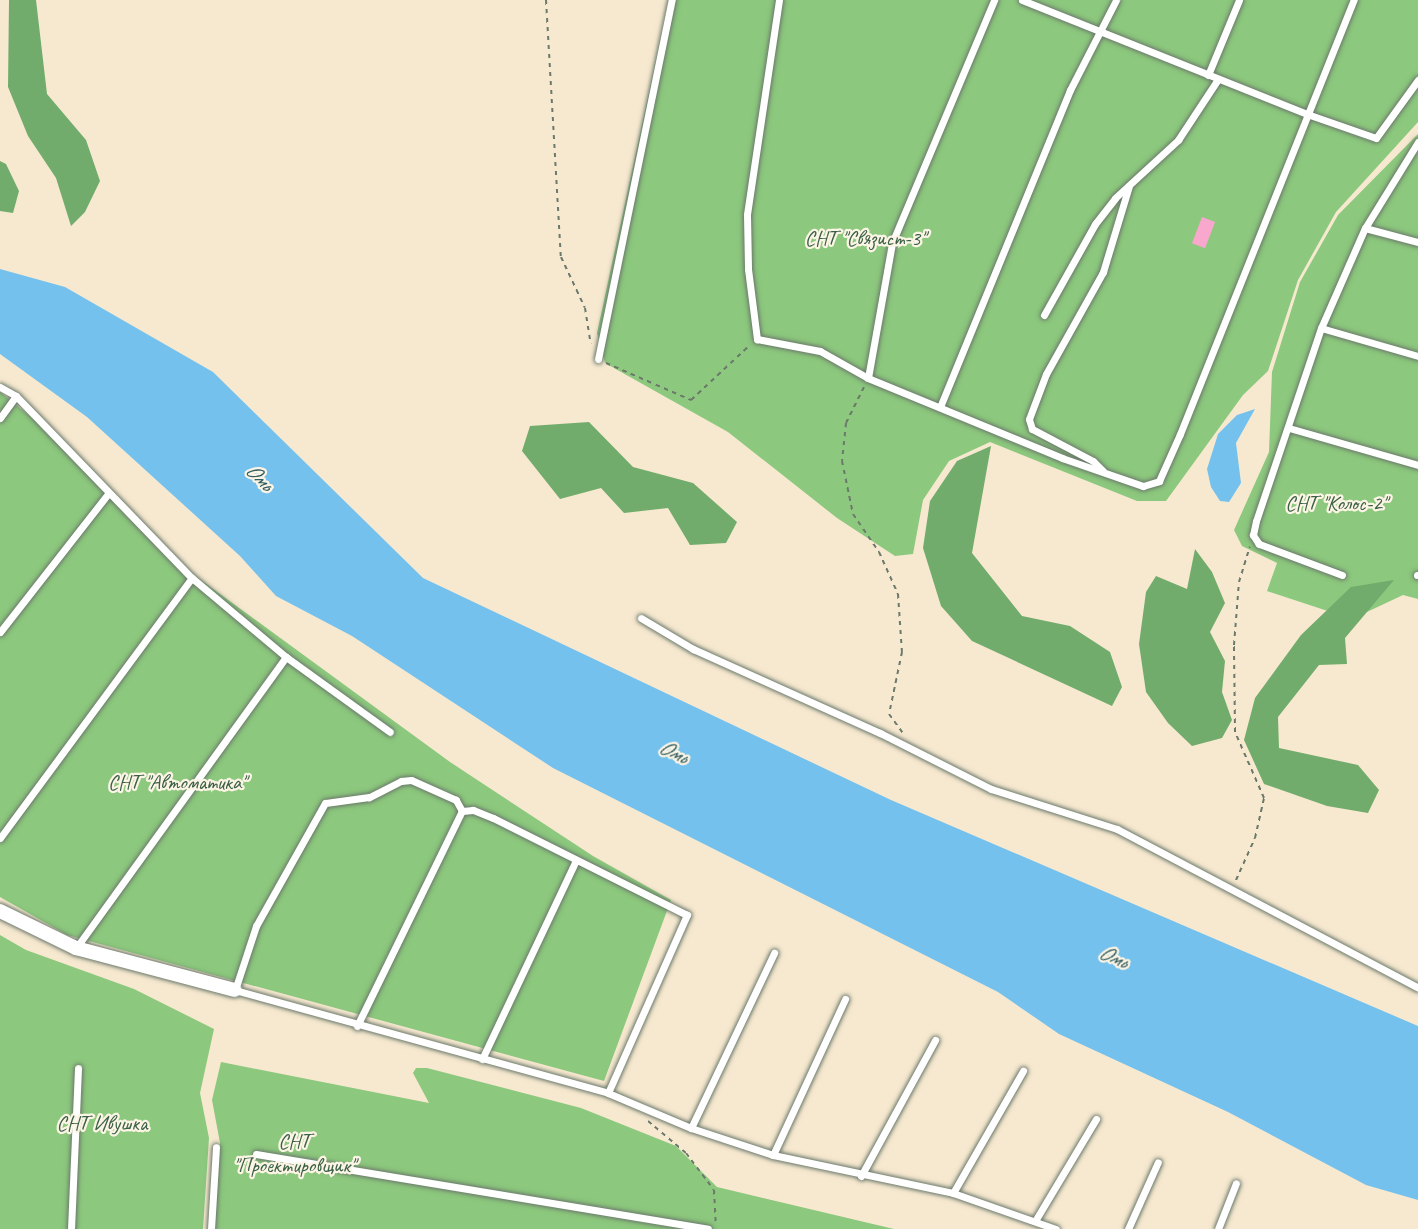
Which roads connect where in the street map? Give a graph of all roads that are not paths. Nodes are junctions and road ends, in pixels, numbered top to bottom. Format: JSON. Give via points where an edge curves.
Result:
{"nodes":[{"id":1,"x":672,"y":0,"type":"edge"},
{"id":2,"x":779,"y":0,"type":"edge"},
{"id":3,"x":994,"y":0,"type":"edge"},
{"id":4,"x":1023,"y":0,"type":"edge"},
{"id":5,"x":1116,"y":0,"type":"edge"},
{"id":6,"x":1239,"y":0,"type":"edge"},
{"id":7,"x":1354,"y":0,"type":"edge"},
{"id":8,"x":1104,"y":30,"type":"junction"},
{"id":9,"x":1208,"y":75,"type":"junction"},
{"id":10,"x":1218,"y":79,"type":"junction"},
{"id":11,"x":1418,"y":80,"type":"edge"},
{"id":12,"x":1307,"y":114,"type":"junction"},
{"id":13,"x":1418,"y":142,"type":"edge"},
{"id":14,"x":1129,"y":186,"type":"junction"},
{"id":15,"x":1365,"y":228,"type":"junction"},
{"id":16,"x":1418,"y":242,"type":"edge"},
{"id":17,"x":1044,"y":315,"type":"dead end"},
{"id":18,"x":1321,"y":328,"type":"junction"},
{"id":19,"x":1418,"y":356,"type":"edge"},
{"id":20,"x":598,"y":359,"type":"road end"},
{"id":21,"x":868,"y":378,"type":"junction"},
{"id":22,"x":0,"y":387,"type":"edge"},
{"id":23,"x":16,"y":396,"type":"junction"},
{"id":24,"x":940,"y":407,"type":"junction"},
{"id":25,"x":0,"y":418,"type":"edge"},
{"id":26,"x":1289,"y":428,"type":"junction"},
{"id":27,"x":1418,"y":465,"type":"edge"},
{"id":28,"x":1104,"y":472,"type":"junction"},
{"id":29,"x":108,"y":494,"type":"junction"},
{"id":30,"x":1342,"y":575,"type":"dead end"},
{"id":31,"x":192,"y":578,"type":"junction"},
{"id":32,"x":641,"y":618,"type":"dead end"},
{"id":33,"x":0,"y":632,"type":"edge"},
{"id":34,"x":286,"y":657,"type":"junction"},
{"id":35,"x":390,"y":732,"type":"dead end"},
{"id":36,"x":462,"y":811,"type":"junction"},
{"id":37,"x":0,"y":838,"type":"edge"},
{"id":38,"x":576,"y":860,"type":"junction"},
{"id":39,"x":0,"y":911,"type":"edge"},
{"id":40,"x":76,"y":948,"type":"junction"},
{"id":41,"x":774,"y":953,"type":"dead end"},
{"id":42,"x":1418,"y":988,"type":"edge"},
{"id":43,"x":235,"y":990,"type":"junction"},
{"id":44,"x":845,"y":999,"type":"dead end"},
{"id":45,"x":357,"y":1026,"type":"junction"},
{"id":46,"x":935,"y":1040,"type":"dead end"},
{"id":47,"x":482,"y":1059,"type":"junction"},
{"id":48,"x":78,"y":1068,"type":"dead end"},
{"id":49,"x":1023,"y":1071,"type":"dead end"},
{"id":50,"x":608,"y":1093,"type":"junction"},
{"id":51,"x":1096,"y":1119,"type":"dead end"},
{"id":52,"x":691,"y":1128,"type":"junction"},
{"id":53,"x":216,"y":1147,"type":"dead end"},
{"id":54,"x":256,"y":1154,"type":"dead end"},
{"id":55,"x":773,"y":1155,"type":"junction"},
{"id":56,"x":1158,"y":1162,"type":"dead end"},
{"id":57,"x":861,"y":1176,"type":"junction"},
{"id":58,"x":1236,"y":1183,"type":"dead end"},
{"id":59,"x":952,"y":1193,"type":"junction"},
{"id":60,"x":1035,"y":1221,"type":"junction"},
{"id":61,"x":71,"y":1229,"type":"edge"},
{"id":62,"x":212,"y":1229,"type":"edge"},
{"id":63,"x":708,"y":1229,"type":"edge"},
{"id":64,"x":1056,"y":1229,"type":"edge"},
{"id":65,"x":1128,"y":1229,"type":"edge"},
{"id":66,"x":1218,"y":1229,"type":"edge"}],
"edges":[{"from":1,"to":20,"type":"lane"},
{"from":2,"to":21,"type":"lane","via":[[747,215],[748,269],[757,339],[820,351]]},
{"from":3,"to":21,"type":"lane","via":[[892,243]]},
{"from":4,"to":8,"type":"lane"},
{"from":5,"to":8,"type":"lane"},
{"from":6,"to":9,"type":"lane"},
{"from":7,"to":12,"type":"lane"},
{"from":8,"to":9,"type":"lane"},
{"from":8,"to":24,"type":"lane","via":[[1070,90]]},
{"from":9,"to":10,"type":"lane"},
{"from":10,"to":12,"type":"lane"},
{"from":10,"to":14,"type":"lane","via":[[1178,140]]},
{"from":11,"to":12,"type":"lane","via":[[1376,138]]},
{"from":12,"to":28,"type":"lane","via":[[1239,293],[1159,481],[1143,486]]},
{"from":13,"to":15,"type":"lane"},
{"from":14,"to":17,"type":"lane","via":[[1095,224]]},
{"from":14,"to":28,"type":"lane","via":[[1102,272],[1046,374],[1029,419],[1032,429],[1093,460]]},
{"from":15,"to":16,"type":"lane"},
{"from":15,"to":18,"type":"lane"},
{"from":18,"to":19,"type":"lane"},
{"from":18,"to":26,"type":"lane"},
{"from":21,"to":24,"type":"lane"},
{"from":22,"to":23,"type":"lane"},
{"from":23,"to":25,"type":"lane"},
{"from":23,"to":29,"type":"lane"},
{"from":24,"to":28,"type":"lane"},
{"from":26,"to":27,"type":"lane"},
{"from":26,"to":30,"type":"lane","via":[[1253,535],[1259,544],[1274,552]]},
{"from":29,"to":31,"type":"lane"},
{"from":29,"to":33,"type":"lane"},
{"from":31,"to":34,"type":"lane"},
{"from":31,"to":37,"type":"lane"},
{"from":32,"to":42,"type":"lane","via":[[728,666],[1000,792],[1118,829]]},
{"from":34,"to":35,"type":"lane"},
{"from":34,"to":40,"type":"lane"},
{"from":36,"to":38,"type":"lane","via":[[473,810],[493,818]]},
{"from":36,"to":43,"type":"lane","via":[[456,800],[411,780],[369,797],[325,803],[256,926]]},
{"from":36,"to":45,"type":"lane"},
{"from":38,"to":47,"type":"lane"},
{"from":38,"to":50,"type":"lane","via":[[687,915]]},
{"from":39,"to":40,"type":"street"},
{"from":40,"to":43,"type":"street"},
{"from":41,"to":52,"type":"lane"},
{"from":43,"to":45,"type":"lane"},
{"from":44,"to":55,"type":"lane"},
{"from":45,"to":47,"type":"lane"},
{"from":46,"to":57,"type":"lane"},
{"from":47,"to":50,"type":"lane"},
{"from":48,"to":61,"type":"lane"},
{"from":49,"to":59,"type":"lane"},
{"from":50,"to":52,"type":"lane"},
{"from":51,"to":60,"type":"lane"},
{"from":52,"to":55,"type":"lane"},
{"from":53,"to":62,"type":"lane"},
{"from":54,"to":63,"type":"lane"},
{"from":55,"to":57,"type":"lane"},
{"from":56,"to":65,"type":"lane"},
{"from":57,"to":59,"type":"lane"},
{"from":58,"to":66,"type":"lane"},
{"from":59,"to":60,"type":"lane"},
{"from":60,"to":64,"type":"lane"}]}
